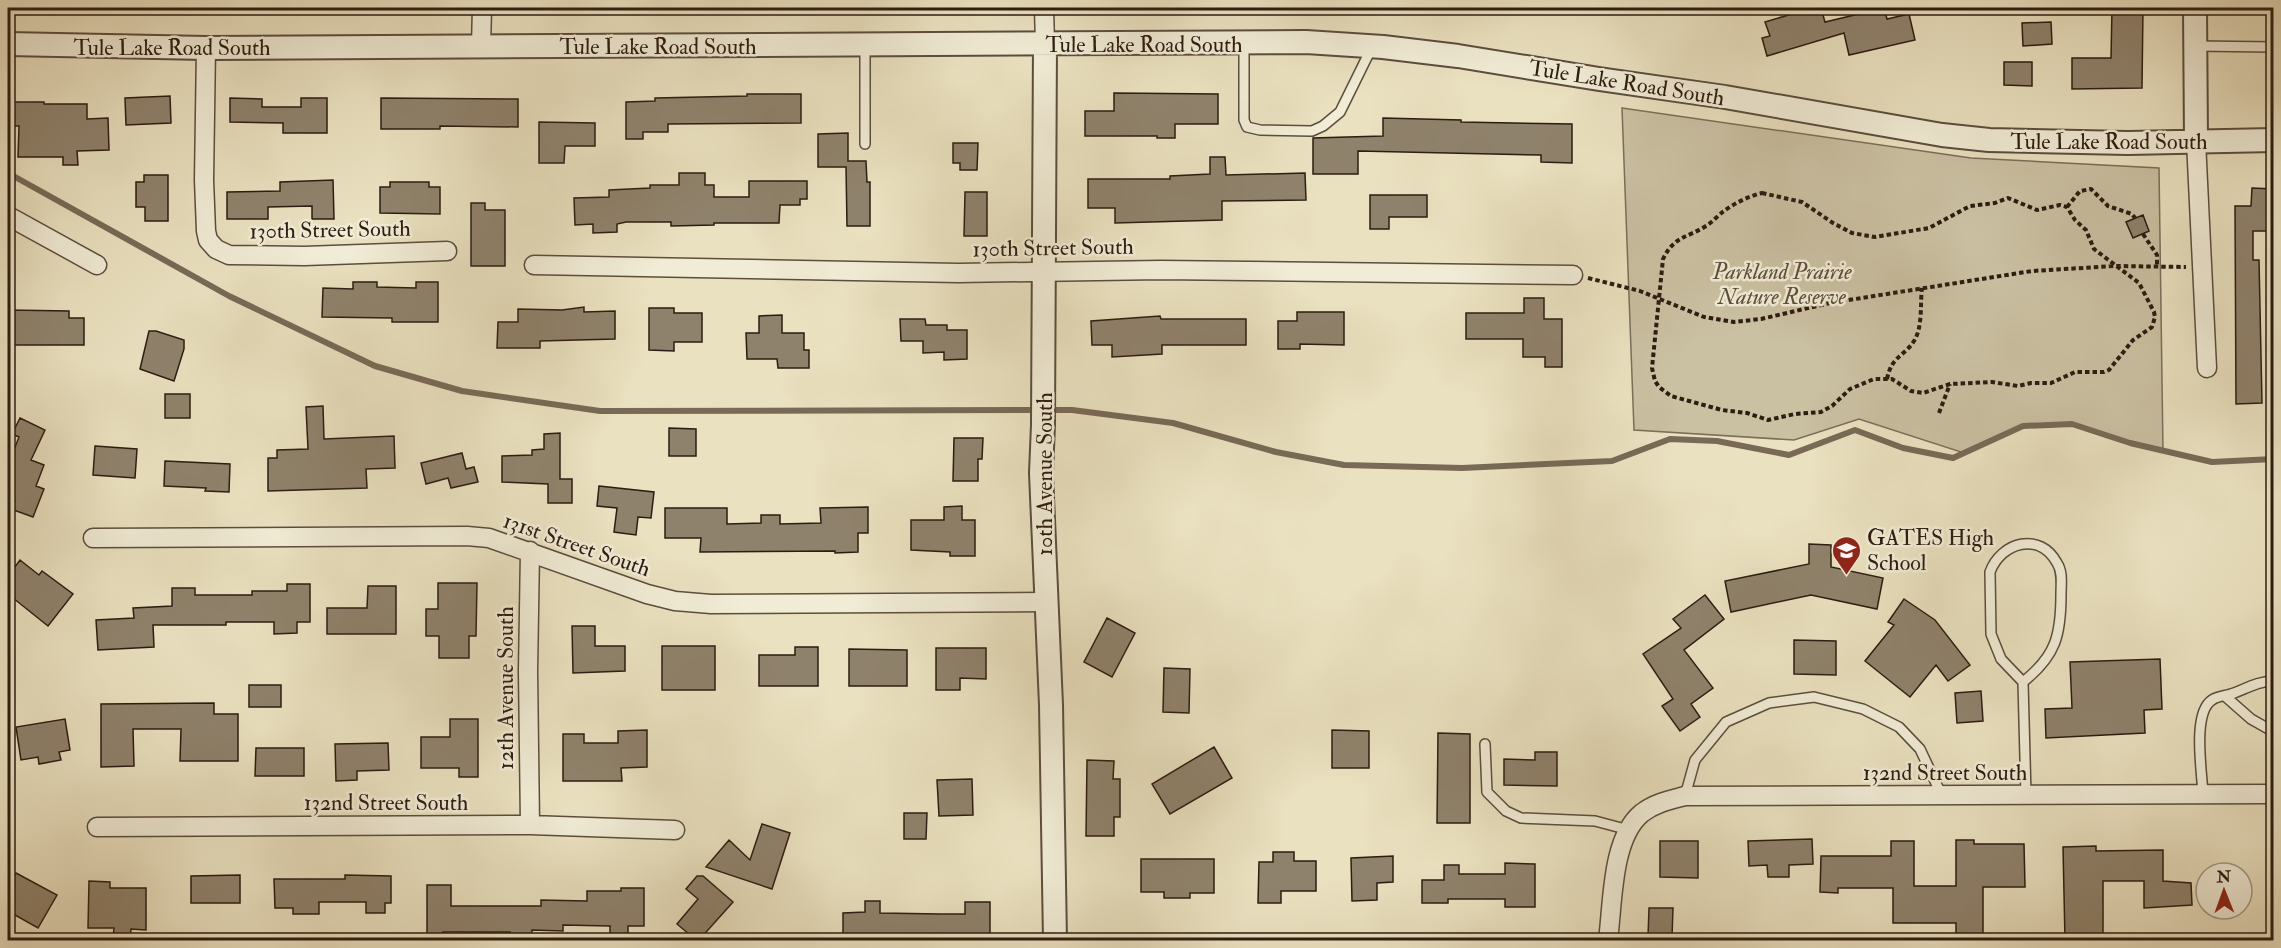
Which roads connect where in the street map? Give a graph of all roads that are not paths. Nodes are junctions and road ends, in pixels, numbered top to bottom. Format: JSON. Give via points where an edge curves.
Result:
{"nodes":[{"id":1,"x":482,"y":8,"type":"edge"},
{"id":2,"x":1044,"y":8,"type":"edge"},
{"id":3,"x":2195,"y":8,"type":"edge"},
{"id":4,"x":1244,"y":43,"type":"junction"},
{"id":5,"x":8,"y":44,"type":"edge"},
{"id":6,"x":1045,"y":44,"type":"junction"},
{"id":7,"x":865,"y":45,"type":"junction"},
{"id":8,"x":481,"y":46,"type":"junction"},
{"id":9,"x":1372,"y":46,"type":"junction"},
{"id":10,"x":2195,"y":46,"type":"junction"},
{"id":11,"x":2274,"y":47,"type":"edge"},
{"id":12,"x":206,"y":48,"type":"junction"},
{"id":13,"x":2274,"y":140,"type":"edge"},
{"id":14,"x":2196,"y":141,"type":"junction"},
{"id":15,"x":865,"y":144,"type":"dead end"},
{"id":16,"x":8,"y":216,"type":"edge"},
{"id":17,"x":447,"y":250,"type":"dead end"},
{"id":18,"x":97,"y":265,"type":"dead end"},
{"id":19,"x":534,"y":265,"type":"dead end"},
{"id":20,"x":1044,"y":272,"type":"junction"},
{"id":21,"x":1573,"y":274,"type":"road end"},
{"id":22,"x":2207,"y":368,"type":"dead end"},
{"id":23,"x":93,"y":538,"type":"dead end"},
{"id":24,"x":530,"y":551,"type":"junction"},
{"id":25,"x":1045,"y":602,"type":"junction"},
{"id":26,"x":2274,"y":681,"type":"edge"},
{"id":27,"x":2023,"y":682,"type":"junction"},
{"id":28,"x":2226,"y":697,"type":"junction"},
{"id":29,"x":2274,"y":732,"type":"edge"},
{"id":30,"x":1485,"y":744,"type":"dead end"},
{"id":31,"x":2203,"y":794,"type":"junction"},
{"id":32,"x":2274,"y":794,"type":"edge"},
{"id":33,"x":1685,"y":796,"type":"junction"},
{"id":34,"x":1941,"y":796,"type":"junction"},
{"id":35,"x":2026,"y":796,"type":"junction"},
{"id":36,"x":530,"y":825,"type":"junction"},
{"id":37,"x":97,"y":827,"type":"dead end"},
{"id":38,"x":675,"y":830,"type":"dead end"},
{"id":39,"x":1629,"y":830,"type":"junction"},
{"id":40,"x":1055,"y":940,"type":"edge"},
{"id":41,"x":1608,"y":940,"type":"edge"}],
"edges":[{"from":1,"to":8,"type":"street"},
{"from":2,"to":6,"type":"street","name":"10th Avenue South"},
{"from":3,"to":10,"type":"street"},
{"from":4,"to":6,"type":"street","name":"Tule Lake Road South"},
{"from":4,"to":9,"type":"street","name":"Tule Lake Road South"},
{"from":4,"to":9,"type":"lane","via":[[1244,120],[1247,127],[1260,130],[1312,131],[1323,126],[1340,112]]},
{"from":5,"to":12,"type":"street","name":"Tule Lake Road South"},
{"from":6,"to":7,"type":"street","name":"Tule Lake Road South"},
{"from":6,"to":20,"type":"street","name":"10th Avenue South"},
{"from":7,"to":8,"type":"street","name":"Tule Lake Road South"},
{"from":7,"to":15,"type":"lane"},
{"from":8,"to":12,"type":"street","name":"Tule Lake Road South"},
{"from":9,"to":14,"type":"street","name":"Tule Lake Road South","via":[[1725,97],[1942,135],[1989,140]]},
{"from":10,"to":11,"type":"lane"},
{"from":10,"to":14,"type":"street"},
{"from":12,"to":17,"type":"street","name":"130th Street South","via":[[206,231],[216,249],[229,255],[304,256]]},
{"from":13,"to":14,"type":"street","name":"Tule Lake Road South"},
{"from":14,"to":22,"type":"street"},
{"from":16,"to":18,"type":"street"},
{"from":19,"to":20,"type":"street","name":"130th Street South"},
{"from":20,"to":21,"type":"street","name":"130th Street South"},
{"from":20,"to":25,"type":"street","name":"10th Avenue South","via":[[1041,473]]},
{"from":23,"to":24,"type":"street","name":"131st Street South","via":[[466,536],[489,538]]},
{"from":24,"to":25,"type":"street","name":"131st Street South","via":[[675,601]]},
{"from":24,"to":36,"type":"street","name":"12th Avenue South"},
{"from":25,"to":40,"type":"street","name":"10th Avenue South"},
{"from":26,"to":28,"type":"lane","via":[[2262,681]]},
{"from":27,"to":27,"type":"lane","via":[[2052,650],[2061,624],[2061,572],[2044,549],[2026,544],[2007,549],[1990,572],[1991,634],[2001,659]]},
{"from":27,"to":35,"type":"lane"},
{"from":28,"to":29,"type":"lane","via":[[2251,719]]},
{"from":28,"to":31,"type":"lane","via":[[2213,699],[2199,721]]},
{"from":30,"to":39,"type":"lane","via":[[1487,792],[1506,811],[1521,818],[1595,821]]},
{"from":31,"to":32,"type":"street","name":"132nd Street South"},
{"from":31,"to":35,"type":"street","name":"132nd Street South"},
{"from":33,"to":34,"type":"street","name":"132nd Street South"},
{"from":33,"to":34,"type":"lane","via":[[1695,760],[1726,722],[1769,704],[1814,697],[1863,710],[1899,727],[1920,749]]},
{"from":33,"to":39,"type":"street","name":"132nd Street South","via":[[1656,805],[1635,819]]},
{"from":34,"to":35,"type":"street","name":"132nd Street South"},
{"from":36,"to":37,"type":"street","name":"132nd Street South"},
{"from":36,"to":38,"type":"street","name":"132nd Street South"},
{"from":39,"to":41,"type":"street","via":[[1618,860]]}]}
